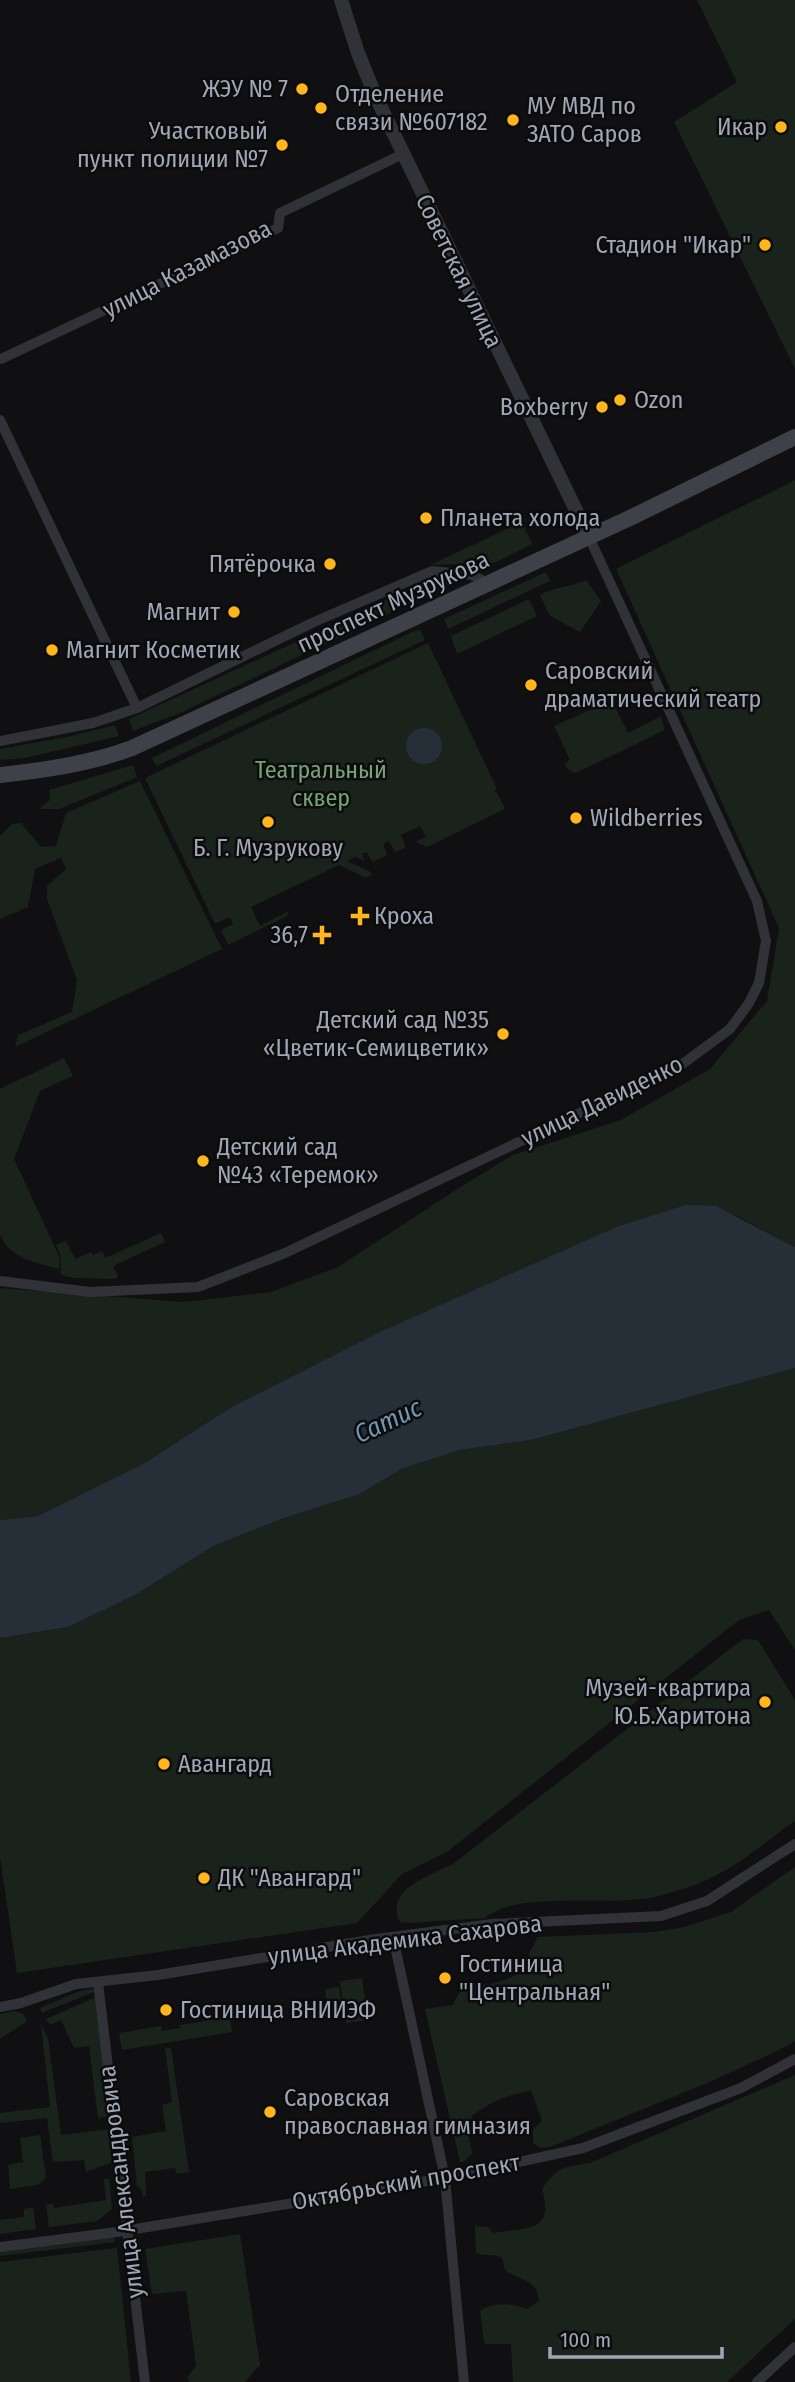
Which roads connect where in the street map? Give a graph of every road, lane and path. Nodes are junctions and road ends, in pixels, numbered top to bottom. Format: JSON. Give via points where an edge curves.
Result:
{"nodes":[{"id":1,"x":341,"y":0,"type":"edge"},
{"id":2,"x":402,"y":155,"type":"junction"},
{"id":3,"x":0,"y":358,"type":"edge"},
{"id":4,"x":0,"y":420,"type":"edge"},
{"id":5,"x":795,"y":437,"type":"edge"},
{"id":6,"x":589,"y":537,"type":"junction"},
{"id":7,"x":488,"y":583,"type":"junction"},
{"id":8,"x":137,"y":708,"type":"junction"},
{"id":9,"x":0,"y":741,"type":"edge"},
{"id":10,"x":0,"y":775,"type":"edge"},
{"id":11,"x":0,"y":1281,"type":"edge"},
{"id":12,"x":795,"y":1844,"type":"edge"},
{"id":13,"x":393,"y":1937,"type":"junction"},
{"id":14,"x":98,"y":1982,"type":"junction"},
{"id":15,"x":0,"y":2007,"type":"edge"},
{"id":16,"x":795,"y":2059,"type":"edge"},
{"id":17,"x":445,"y":2178,"type":"junction"},
{"id":18,"x":126,"y":2231,"type":"junction"},
{"id":19,"x":0,"y":2247,"type":"edge"},
{"id":20,"x":795,"y":2347,"type":"edge"},
{"id":21,"x":145,"y":2382,"type":"edge"},
{"id":22,"x":464,"y":2382,"type":"edge"},
{"id":23,"x":757,"y":2382,"type":"edge"}],
"edges":[{"from":1,"to":2,"type":"street","name":"Советская улица","via":[[366,75]]},
{"from":2,"to":3,"type":"street","name":"улица Казамазова","via":[[280,213],[278,228]]},
{"from":2,"to":6,"type":"street","name":"Советская улица"},
{"from":4,"to":8,"type":"street"},
{"from":5,"to":6,"type":"main road","name":"проспект Музрукова"},
{"from":6,"to":7,"type":"main road","name":"проспект Музрукова"},
{"from":6,"to":11,"type":"street","name":"улица Давиденко","via":[[757,901],[766,942],[759,984],[730,1029],[674,1068],[285,1253],[198,1287],[90,1292]]},
{"from":7,"to":8,"type":"street","via":[[472,575],[432,571]]},
{"from":7,"to":10,"type":"main road","name":"проспект Музрукова","via":[[132,748],[66,767]]},
{"from":8,"to":9,"type":"street","via":[[93,723]]},
{"from":12,"to":13,"type":"street","name":"улица Академика Сахарова","via":[[707,1901],[661,1916],[492,1924]]},
{"from":13,"to":14,"type":"street","name":"улица Академика Сахарова"},
{"from":13,"to":17,"type":"street"},
{"from":14,"to":15,"type":"street","name":"улица Академика Сахарова","via":[[76,1984]]},
{"from":14,"to":18,"type":"street","name":"улица Александровича"},
{"from":16,"to":17,"type":"street","name":"Октябрьский проспект","via":[[741,2088],[583,2148]]},
{"from":17,"to":18,"type":"street","name":"Октябрьский проспект"},
{"from":17,"to":22,"type":"street"},
{"from":18,"to":19,"type":"street","name":"Октябрьский проспект"},
{"from":18,"to":21,"type":"street","name":"улица Александровича"},
{"from":20,"to":23,"type":"street"}]}
